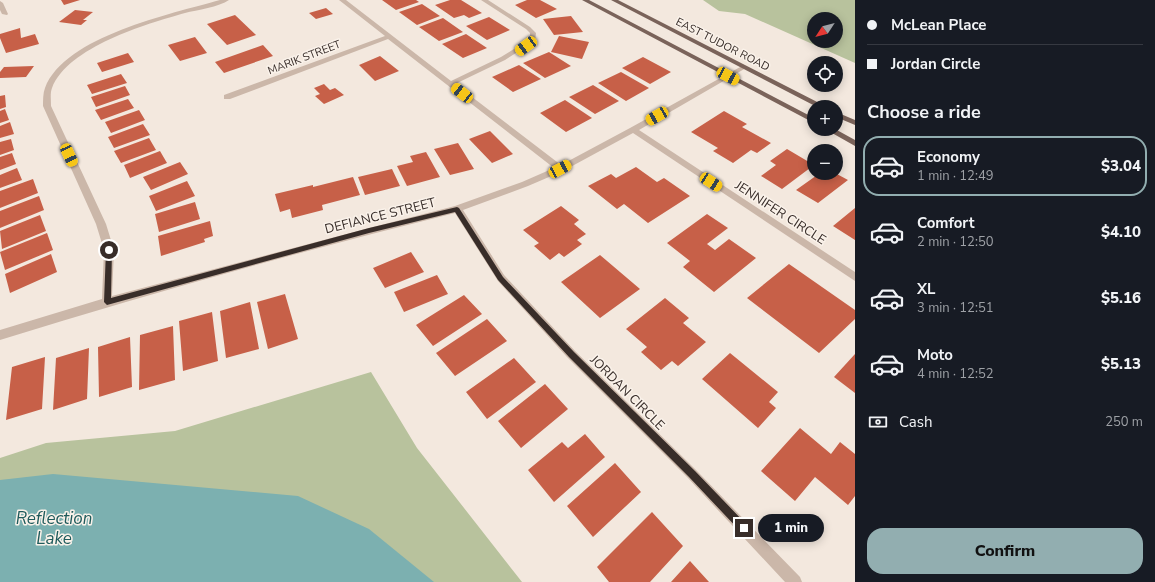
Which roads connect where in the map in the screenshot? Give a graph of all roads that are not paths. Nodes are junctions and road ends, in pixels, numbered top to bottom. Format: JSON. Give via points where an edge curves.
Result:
{"nodes":[{"id":1,"x":226,"y":0,"type":"edge"},
{"id":2,"x":342,"y":0,"type":"edge"},
{"id":3,"x":484,"y":0,"type":"edge"},
{"id":4,"x":585,"y":0,"type":"edge"},
{"id":5,"x":614,"y":0,"type":"edge"},
{"id":6,"x":0,"y":3,"type":"edge"},
{"id":7,"x":5,"y":14,"type":"dead end"},
{"id":8,"x":388,"y":37,"type":"junction"},
{"id":9,"x":744,"y":67,"type":"junction"},
{"id":10,"x":728,"y":76,"type":"junction"},
{"id":11,"x":450,"y":84,"type":"junction"},
{"id":12,"x":227,"y":98,"type":"dead end"},
{"id":13,"x":809,"y":100,"type":"edge"},
{"id":14,"x":807,"y":117,"type":"edge"},
{"id":15,"x":843,"y":117,"type":"edge"},
{"id":16,"x":855,"y":123,"type":"edge"},
{"id":17,"x":633,"y":130,"type":"junction"},
{"id":18,"x":842,"y":136,"type":"edge"},
{"id":19,"x":855,"y":143,"type":"edge"},
{"id":20,"x":560,"y":169,"type":"junction"},
{"id":21,"x":457,"y":209,"type":"junction"},
{"id":22,"x":855,"y":277,"type":"edge"},
{"id":23,"x":107,"y":302,"type":"junction"},
{"id":24,"x":0,"y":335,"type":"edge"},
{"id":25,"x":795,"y":582,"type":"edge"}],
"edges":[{"from":1,"to":23,"type":"street","via":[[103,39],[76,55],[58,72],[48,89],[47,106],[101,224],[109,250]]},
{"from":2,"to":8,"type":"street"},
{"from":3,"to":11,"type":"street","via":[[528,28],[533,33],[533,40],[504,59]]},
{"from":4,"to":10,"type":"main road","name":"EAST TUDOR ROAD"},
{"from":5,"to":9,"type":"main road","name":"EAST TUDOR ROAD"},
{"from":6,"to":7,"type":"street"},
{"from":8,"to":11,"type":"street"},
{"from":8,"to":12,"type":"street","name":"MARIK STREET"},
{"from":9,"to":10,"type":"street","name":"DEFIANCE STREET"},
{"from":9,"to":13,"type":"main road","name":"EAST TUDOR ROAD"},
{"from":10,"to":14,"type":"main road","name":"EAST TUDOR ROAD"},
{"from":10,"to":17,"type":"street","name":"DEFIANCE STREET"},
{"from":11,"to":20,"type":"street"},
{"from":15,"to":16,"type":"main road"},
{"from":17,"to":20,"type":"street","name":"DEFIANCE STREET"},
{"from":17,"to":22,"type":"street","name":"JENNIFER CIRCLE"},
{"from":18,"to":19,"type":"main road"},
{"from":20,"to":21,"type":"street","name":"DEFIANCE STREET"},
{"from":21,"to":23,"type":"street","name":"DEFIANCE STREET"},
{"from":21,"to":25,"type":"street","name":"JORDAN CIRCLE","via":[[500,278]]},
{"from":23,"to":24,"type":"street","name":"DEFIANCE STREET"}]}
